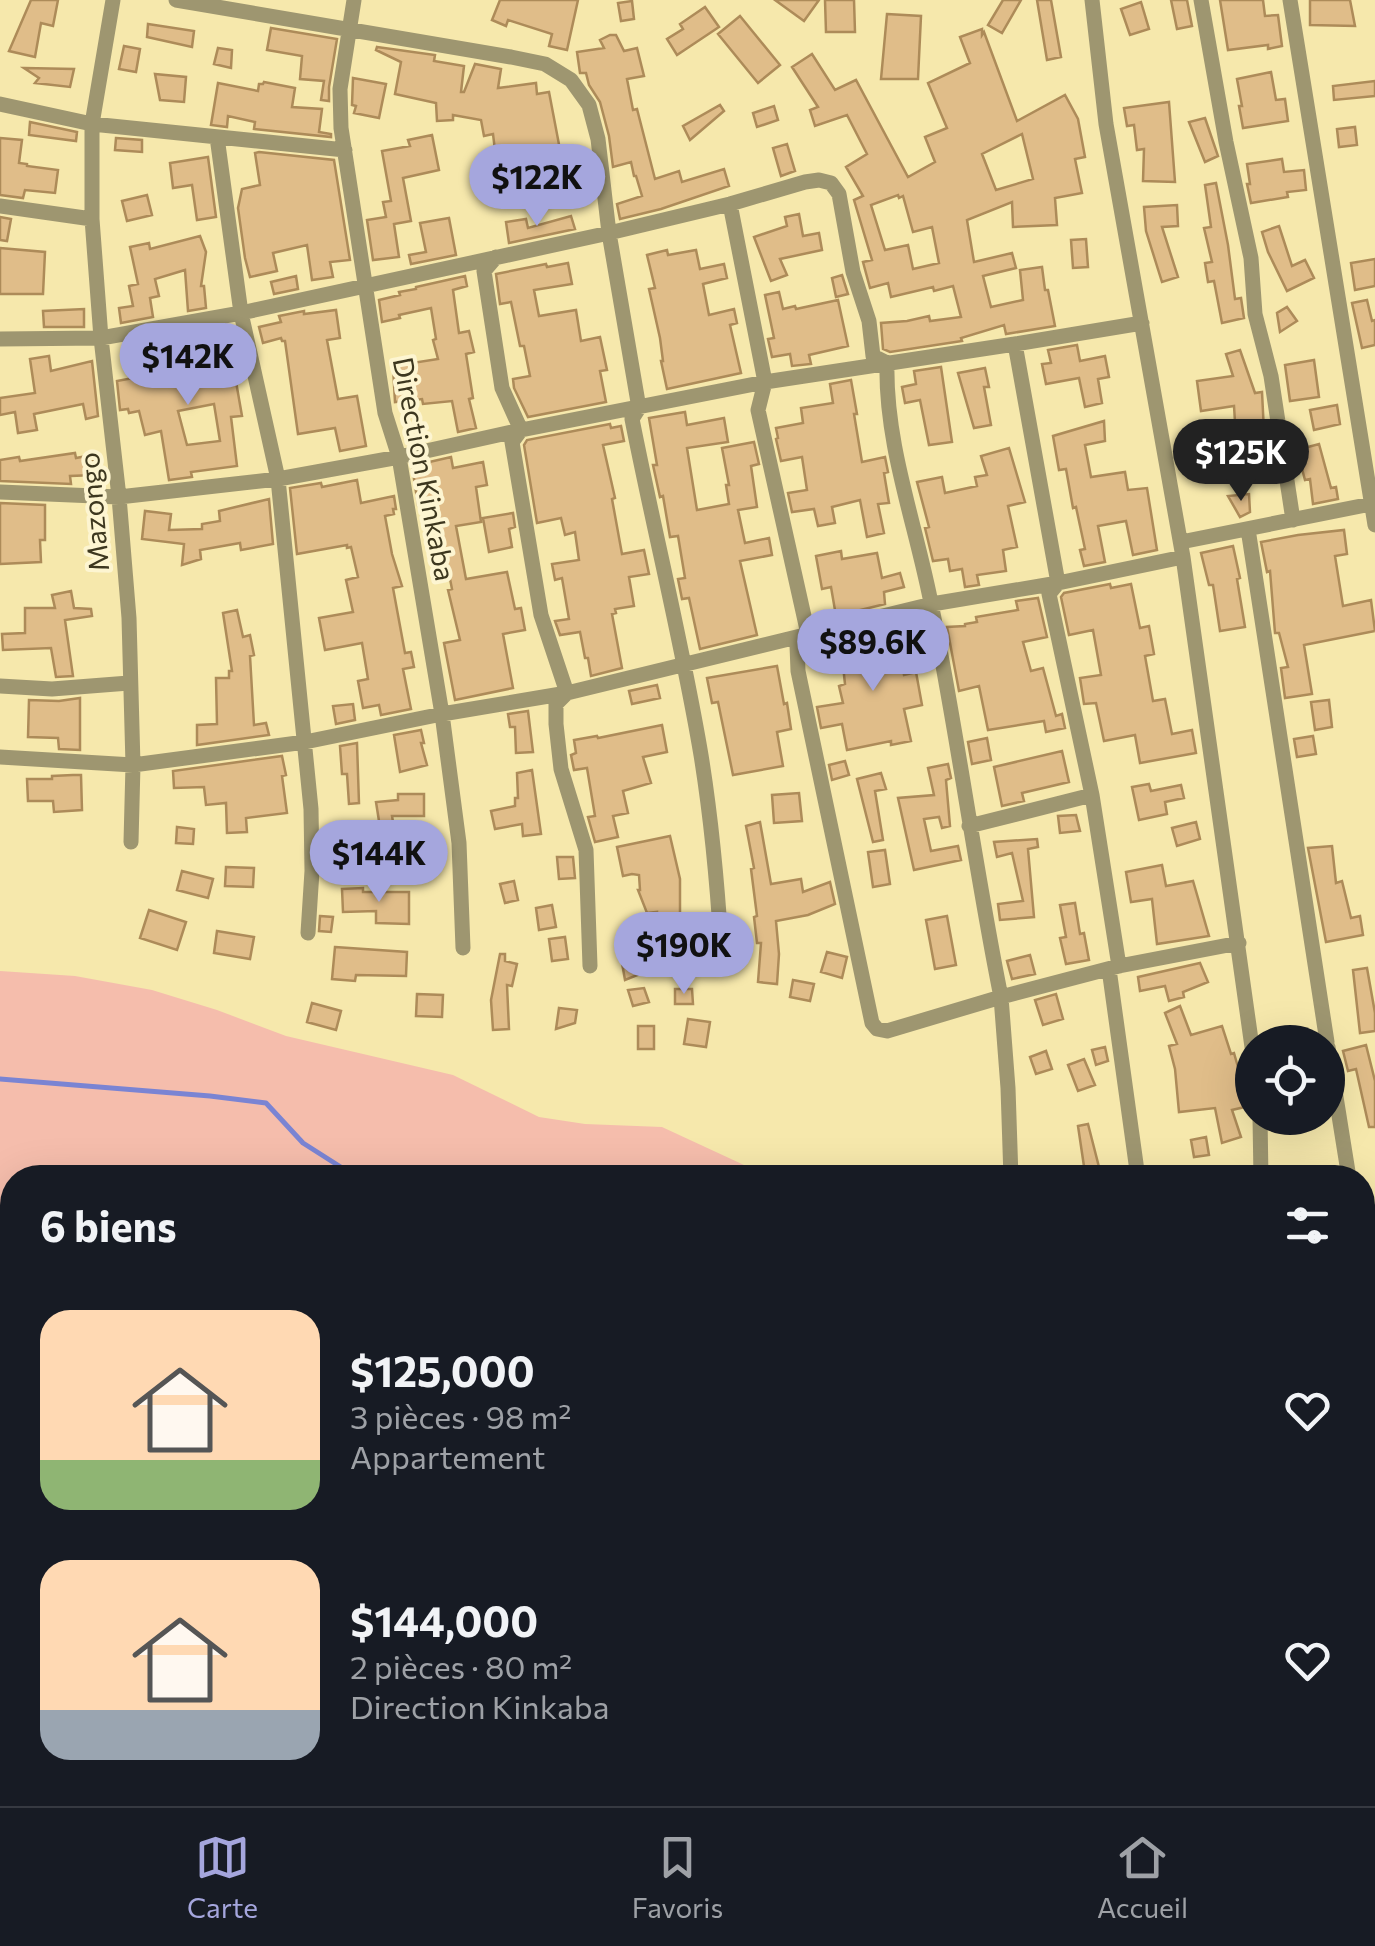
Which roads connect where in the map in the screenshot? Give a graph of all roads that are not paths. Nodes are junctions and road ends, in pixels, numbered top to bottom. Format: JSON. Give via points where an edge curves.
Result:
{"nodes":[{"id":1,"x":114,"y":0,"type":"edge"},
{"id":2,"x":176,"y":0,"type":"edge"},
{"id":3,"x":354,"y":0,"type":"edge"},
{"id":4,"x":1092,"y":0,"type":"edge"},
{"id":5,"x":1202,"y":0,"type":"edge"},
{"id":6,"x":1290,"y":0,"type":"edge"},
{"id":7,"x":348,"y":30,"type":"junction"},
{"id":8,"x":0,"y":104,"type":"edge"},
{"id":9,"x":92,"y":124,"type":"junction"},
{"id":10,"x":217,"y":137,"type":"junction"},
{"id":11,"x":345,"y":150,"type":"junction"},
{"id":12,"x":730,"y":204,"type":"junction"},
{"id":13,"x":0,"y":206,"type":"edge"},
{"id":14,"x":92,"y":219,"type":"junction"},
{"id":15,"x":609,"y":232,"type":"junction"},
{"id":16,"x":496,"y":257,"type":"junction"},
{"id":17,"x":364,"y":287,"type":"junction"},
{"id":18,"x":242,"y":313,"type":"junction"},
{"id":19,"x":1142,"y":322,"type":"junction"},
{"id":20,"x":101,"y":338,"type":"junction"},
{"id":21,"x":0,"y":340,"type":"edge"},
{"id":22,"x":1015,"y":344,"type":"junction"},
{"id":23,"x":887,"y":363,"type":"junction"},
{"id":24,"x":764,"y":382,"type":"junction"},
{"id":25,"x":639,"y":408,"type":"junction"},
{"id":26,"x":1358,"y":420,"type":"junction"},
{"id":27,"x":1375,"y":420,"type":"edge"},
{"id":28,"x":521,"y":430,"type":"junction"},
{"id":29,"x":399,"y":457,"type":"junction"},
{"id":30,"x":278,"y":479,"type":"junction"},
{"id":31,"x":0,"y":492,"type":"edge"},
{"id":32,"x":119,"y":498,"type":"junction"},
{"id":33,"x":1371,"y":504,"type":"junction"},
{"id":34,"x":1293,"y":520,"type":"junction"},
{"id":35,"x":1375,"y":525,"type":"edge"},
{"id":36,"x":1248,"y":529,"type":"junction"},
{"id":37,"x":1182,"y":550,"type":"junction"},
{"id":38,"x":1058,"y":583,"type":"junction"},
{"id":39,"x":932,"y":604,"type":"junction"},
{"id":40,"x":808,"y":634,"type":"junction"},
{"id":41,"x":684,"y":664,"type":"junction"},
{"id":42,"x":130,"y":684,"type":"junction"},
{"id":43,"x":0,"y":686,"type":"edge"},
{"id":44,"x":567,"y":693,"type":"junction"},
{"id":45,"x":442,"y":714,"type":"junction"},
{"id":46,"x":306,"y":742,"type":"junction"},
{"id":47,"x":0,"y":758,"type":"edge"},
{"id":48,"x":133,"y":765,"type":"junction"},
{"id":49,"x":1092,"y":795,"type":"junction"},
{"id":50,"x":968,"y":826,"type":"junction"},
{"id":51,"x":130,"y":842,"type":"dead end"},
{"id":52,"x":308,"y":933,"type":"dead end"},
{"id":53,"x":721,"y":944,"type":"dead end"},
{"id":54,"x":1240,"y":944,"type":"junction"},
{"id":55,"x":463,"y":948,"type":"dead end"},
{"id":56,"x":590,"y":966,"type":"dead end"},
{"id":57,"x":1114,"y":968,"type":"junction"},
{"id":58,"x":1001,"y":997,"type":"junction"},
{"id":59,"x":1249,"y":1025,"type":"edge"},
{"id":60,"x":1324,"y":1025,"type":"edge"},
{"id":61,"x":1260,"y":1135,"type":"edge"},
{"id":62,"x":1342,"y":1135,"type":"edge"},
{"id":63,"x":1011,"y":1165,"type":"edge"},
{"id":64,"x":1137,"y":1165,"type":"edge"},
{"id":65,"x":1261,"y":1165,"type":"edge"},
{"id":66,"x":1347,"y":1165,"type":"edge"}],
"edges":[{"from":1,"to":9,"type":"street","name":"Mazongo"},
{"from":2,"to":7,"type":"street"},
{"from":3,"to":7,"type":"street","name":"Direction Kinkaba"},
{"from":4,"to":19,"type":"street","via":[[1106,124]]},
{"from":5,"to":34,"type":"street"},
{"from":6,"to":26,"type":"street"},
{"from":7,"to":11,"type":"street","name":"Direction Kinkaba","via":[[340,89]]},
{"from":7,"to":15,"type":"street","via":[[545,64],[571,80],[590,105]]},
{"from":8,"to":9,"type":"street"},
{"from":9,"to":10,"type":"street"},
{"from":9,"to":14,"type":"street","name":"Mazongo"},
{"from":10,"to":11,"type":"street"},
{"from":10,"to":18,"type":"street"},
{"from":11,"to":17,"type":"street","name":"Direction Kinkaba"},
{"from":12,"to":15,"type":"street"},
{"from":12,"to":23,"type":"street","via":[[805,182],[831,183],[839,194],[873,356]]},
{"from":12,"to":24,"type":"street"},
{"from":13,"to":14,"type":"street"},
{"from":14,"to":20,"type":"street","name":"Mazongo"},
{"from":15,"to":16,"type":"street"},
{"from":15,"to":25,"type":"street"},
{"from":16,"to":17,"type":"street"},
{"from":16,"to":28,"type":"street","via":[[484,271],[502,388]]},
{"from":17,"to":18,"type":"street"},
{"from":17,"to":29,"type":"street","name":"Direction Kinkaba","via":[[384,413]]},
{"from":18,"to":20,"type":"street"},
{"from":18,"to":30,"type":"street"},
{"from":19,"to":22,"type":"street"},
{"from":19,"to":37,"type":"street"},
{"from":20,"to":21,"type":"street"},
{"from":20,"to":32,"type":"street","name":"Mazongo"},
{"from":22,"to":23,"type":"street"},
{"from":22,"to":38,"type":"street"},
{"from":23,"to":24,"type":"street"},
{"from":23,"to":39,"type":"street","via":[[886,399]]},
{"from":24,"to":25,"type":"street"},
{"from":24,"to":40,"type":"street","via":[[758,410]]},
{"from":25,"to":28,"type":"street"},
{"from":25,"to":41,"type":"street","via":[[632,419]]},
{"from":26,"to":27,"type":"street"},
{"from":26,"to":33,"type":"street"},
{"from":28,"to":29,"type":"street"},
{"from":28,"to":44,"type":"street","via":[[512,442],[516,470],[542,615]]},
{"from":29,"to":30,"type":"street"},
{"from":29,"to":45,"type":"street","name":"Direction Kinkaba"},
{"from":30,"to":32,"type":"street"},
{"from":30,"to":46,"type":"street"},
{"from":31,"to":32,"type":"street"},
{"from":32,"to":42,"type":"street","name":"Mazongo"},
{"from":33,"to":34,"type":"street"},
{"from":33,"to":35,"type":"street"},
{"from":34,"to":36,"type":"street"},
{"from":36,"to":37,"type":"street"},
{"from":36,"to":60,"type":"street"},
{"from":37,"to":38,"type":"street"},
{"from":37,"to":54,"type":"street"},
{"from":38,"to":39,"type":"street"},
{"from":38,"to":49,"type":"street","via":[[1049,594]]},
{"from":39,"to":40,"type":"street"},
{"from":39,"to":50,"type":"street"},
{"from":40,"to":41,"type":"street"},
{"from":40,"to":58,"type":"street","via":[[797,645],[798,671],[872,1023],[887,1032]]},
{"from":41,"to":44,"type":"street"},
{"from":41,"to":53,"type":"street","via":[[715,857]]},
{"from":42,"to":43,"type":"street"},
{"from":42,"to":48,"type":"street","name":"Mazongo"},
{"from":44,"to":45,"type":"street"},
{"from":44,"to":56,"type":"street","via":[[556,704],[556,724],[561,769],[586,850]]},
{"from":45,"to":46,"type":"street"},
{"from":45,"to":55,"type":"street","name":"Direction Kinkaba","via":[[459,843]]},
{"from":46,"to":48,"type":"street"},
{"from":46,"to":52,"type":"street"},
{"from":47,"to":48,"type":"street"},
{"from":48,"to":51,"type":"street","name":"Mazongo"},
{"from":49,"to":50,"type":"street"},
{"from":49,"to":57,"type":"street"},
{"from":50,"to":58,"type":"street"},
{"from":54,"to":57,"type":"street"},
{"from":54,"to":59,"type":"street"},
{"from":57,"to":58,"type":"street"},
{"from":57,"to":64,"type":"street"},
{"from":58,"to":63,"type":"street"},
{"from":61,"to":65,"type":"street"},
{"from":62,"to":66,"type":"street"}]}
